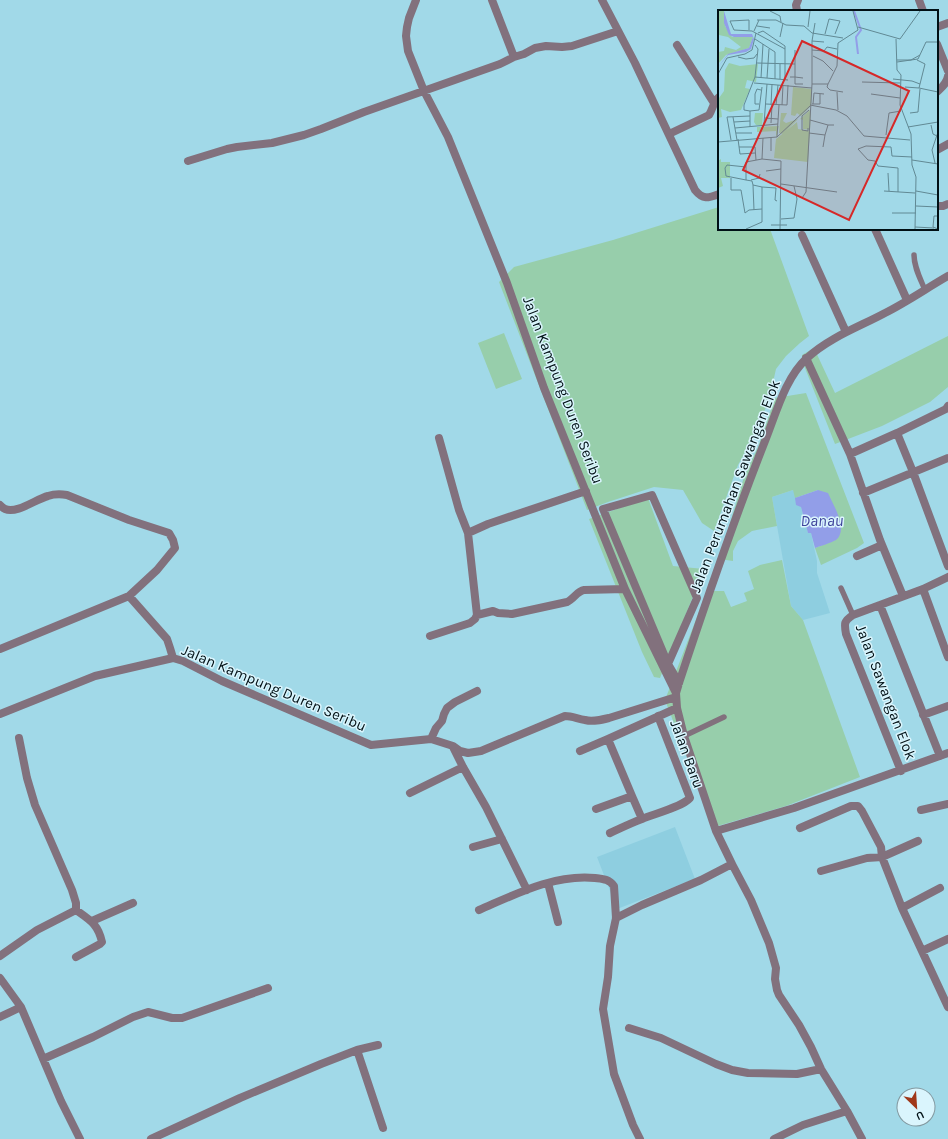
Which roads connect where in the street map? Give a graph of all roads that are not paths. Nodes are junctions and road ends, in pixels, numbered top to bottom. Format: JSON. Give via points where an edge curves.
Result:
{"nodes":[{"id":1,"x":416,"y":0,"type":"edge"},
{"id":2,"x":492,"y":0,"type":"edge"},
{"id":3,"x":602,"y":0,"type":"edge"},
{"id":4,"x":798,"y":0,"type":"edge"},
{"id":5,"x":918,"y":0,"type":"edge"},
{"id":6,"x":797,"y":10,"type":"edge"},
{"id":7,"x":923,"y":10,"type":"edge"},
{"id":8,"x":948,"y":23,"type":"edge"},
{"id":9,"x":938,"y":27,"type":"edge"},
{"id":10,"x":618,"y":31,"type":"junction"},
{"id":11,"x":677,"y":44,"type":"dead end"},
{"id":12,"x":938,"y":46,"type":"edge"},
{"id":13,"x":514,"y":57,"type":"junction"},
{"id":14,"x":948,"y":71,"type":"edge"},
{"id":15,"x":948,"y":76,"type":"edge"},
{"id":16,"x":424,"y":91,"type":"junction"},
{"id":17,"x":938,"y":91,"type":"edge"},
{"id":18,"x":716,"y":100,"type":"edge"},
{"id":19,"x":669,"y":134,"type":"junction"},
{"id":20,"x":948,"y":144,"type":"edge"},
{"id":21,"x":938,"y":149,"type":"edge"},
{"id":22,"x":188,"y":161,"type":"dead end"},
{"id":23,"x":718,"y":194,"type":"edge"},
{"id":24,"x":948,"y":204,"type":"edge"},
{"id":25,"x":938,"y":206,"type":"edge"},
{"id":26,"x":875,"y":230,"type":"edge"},
{"id":27,"x":802,"y":235,"type":"dead end"},
{"id":28,"x":914,"y":255,"type":"dead end"},
{"id":29,"x":948,"y":276,"type":"edge"},
{"id":30,"x":925,"y":290,"type":"junction"},
{"id":31,"x":907,"y":300,"type":"junction"},
{"id":32,"x":846,"y":332,"type":"junction"},
{"id":33,"x":806,"y":358,"type":"junction"},
{"id":34,"x":947,"y":410,"type":"edge"},
{"id":35,"x":897,"y":434,"type":"junction"},
{"id":36,"x":439,"y":438,"type":"dead end"},
{"id":37,"x":850,"y":454,"type":"junction"},
{"id":38,"x":948,"y":458,"type":"edge"},
{"id":39,"x":913,"y":472,"type":"junction"},
{"id":40,"x":586,"y":492,"type":"junction"},
{"id":41,"x":863,"y":493,"type":"junction"},
{"id":42,"x":0,"y":505,"type":"edge"},
{"id":43,"x":468,"y":533,"type":"junction"},
{"id":44,"x":882,"y":545,"type":"junction"},
{"id":45,"x":857,"y":556,"type":"dead end"},
{"id":46,"x":948,"y":566,"type":"edge"},
{"id":47,"x":948,"y":577,"type":"edge"},
{"id":48,"x":841,"y":588,"type":"dead end"},
{"id":49,"x":624,"y":589,"type":"junction"},
{"id":50,"x":923,"y":589,"type":"junction"},
{"id":51,"x":129,"y":596,"type":"junction"},
{"id":52,"x":903,"y":596,"type":"junction"},
{"id":53,"x":880,"y":605,"type":"junction"},
{"id":54,"x":477,"y":615,"type":"junction"},
{"id":55,"x":853,"y":615,"type":"junction"},
{"id":56,"x":430,"y":636,"type":"dead end"},
{"id":57,"x":0,"y":649,"type":"edge"},
{"id":58,"x":948,"y":657,"type":"edge"},
{"id":59,"x":173,"y":658,"type":"junction"},
{"id":60,"x":668,"y":664,"type":"junction"},
{"id":61,"x":678,"y":683,"type":"junction"},
{"id":62,"x":476,"y":691,"type":"dead end"},
{"id":63,"x":676,"y":695,"type":"junction"},
{"id":64,"x":948,"y":706,"type":"edge"},
{"id":65,"x":677,"y":708,"type":"junction"},
{"id":66,"x":0,"y":714,"type":"edge"},
{"id":67,"x":923,"y":715,"type":"junction"},
{"id":68,"x":658,"y":716,"type":"junction"},
{"id":69,"x":724,"y":718,"type":"dead end"},
{"id":70,"x":684,"y":736,"type":"junction"},
{"id":71,"x":19,"y":738,"type":"dead end"},
{"id":72,"x":608,"y":739,"type":"junction"},
{"id":73,"x":431,"y":740,"type":"junction"},
{"id":74,"x":453,"y":746,"type":"junction"},
{"id":75,"x":580,"y":751,"type":"dead end"},
{"id":76,"x":948,"y":753,"type":"edge"},
{"id":77,"x":940,"y":756,"type":"junction"},
{"id":78,"x":463,"y":767,"type":"junction"},
{"id":79,"x":901,"y":771,"type":"junction"},
{"id":80,"x":410,"y":793,"type":"dead end"},
{"id":81,"x":632,"y":796,"type":"junction"},
{"id":82,"x":947,"y":808,"type":"edge"},
{"id":83,"x":596,"y":809,"type":"dead end"},
{"id":84,"x":921,"y":810,"type":"dead end"},
{"id":85,"x":642,"y":819,"type":"junction"},
{"id":86,"x":800,"y":828,"type":"dead end"},
{"id":87,"x":716,"y":831,"type":"junction"},
{"id":88,"x":610,"y":833,"type":"dead end"},
{"id":89,"x":502,"y":839,"type":"junction"},
{"id":90,"x":918,"y":841,"type":"dead end"},
{"id":91,"x":473,"y":847,"type":"dead end"},
{"id":92,"x":882,"y":857,"type":"junction"},
{"id":93,"x":732,"y":864,"type":"junction"},
{"id":94,"x":821,"y":871,"type":"dead end"},
{"id":95,"x":548,"y":883,"type":"junction"},
{"id":96,"x":940,"y":888,"type":"dead end"},
{"id":97,"x":527,"y":890,"type":"junction"},
{"id":98,"x":133,"y":902,"type":"dead end"},
{"id":99,"x":902,"y":908,"type":"junction"},
{"id":100,"x":76,"y":910,"type":"junction"},
{"id":101,"x":479,"y":910,"type":"dead end"},
{"id":102,"x":616,"y":918,"type":"junction"},
{"id":103,"x":92,"y":921,"type":"junction"},
{"id":104,"x":558,"y":922,"type":"dead end"},
{"id":105,"x":948,"y":939,"type":"edge"},
{"id":106,"x":922,"y":951,"type":"junction"},
{"id":107,"x":0,"y":956,"type":"edge"},
{"id":108,"x":76,"y":957,"type":"dead end"},
{"id":109,"x":0,"y":978,"type":"edge"},
{"id":110,"x":268,"y":988,"type":"dead end"},
{"id":111,"x":21,"y":1007,"type":"junction"},
{"id":112,"x":948,"y":1007,"type":"edge"},
{"id":113,"x":0,"y":1017,"type":"edge"},
{"id":114,"x":629,"y":1028,"type":"dead end"},
{"id":115,"x":378,"y":1046,"type":"dead end"},
{"id":116,"x":355,"y":1051,"type":"junction"},
{"id":117,"x":43,"y":1059,"type":"junction"},
{"id":118,"x":821,"y":1069,"type":"junction"},
{"id":119,"x":847,"y":1111,"type":"junction"},
{"id":120,"x":383,"y":1128,"type":"dead end"},
{"id":121,"x":80,"y":1139,"type":"edge"},
{"id":122,"x":151,"y":1139,"type":"edge"},
{"id":123,"x":640,"y":1139,"type":"edge"},
{"id":124,"x":774,"y":1139,"type":"edge"},
{"id":125,"x":862,"y":1139,"type":"edge"}],
"edges":[{"from":1,"to":16,"type":"street","name":"Jalan Kampung Duren Seribu","via":[[406,36],[408,51]]},
{"from":2,"to":13,"type":"street"},
{"from":3,"to":10,"type":"street"},
{"from":4,"to":6,"type":"street"},
{"from":5,"to":7,"type":"street"},
{"from":8,"to":9,"type":"street"},
{"from":10,"to":13,"type":"street","via":[[572,46],[535,48]]},
{"from":10,"to":19,"type":"street"},
{"from":11,"to":18,"type":"street"},
{"from":12,"to":14,"type":"street"},
{"from":13,"to":16,"type":"street"},
{"from":15,"to":17,"type":"street","via":[[944,86]]},
{"from":16,"to":22,"type":"street","via":[[289,140],[237,147]]},
{"from":16,"to":40,"type":"street","name":"Jalan Kampung Duren Seribu","via":[[448,137],[502,268],[544,388]]},
{"from":18,"to":19,"type":"street","via":[[709,115]]},
{"from":19,"to":23,"type":"street","via":[[695,190],[703,197]]},
{"from":20,"to":21,"type":"street"},
{"from":24,"to":25,"type":"street"},
{"from":26,"to":31,"type":"street"},
{"from":27,"to":32,"type":"street"},
{"from":28,"to":30,"type":"lane"},
{"from":29,"to":30,"type":"street","name":"Jalan Perumahan Sawangan Elok"},
{"from":30,"to":31,"type":"street","name":"Jalan Perumahan Sawangan Elok"},
{"from":31,"to":32,"type":"street","name":"Jalan Perumahan Sawangan Elok"},
{"from":32,"to":33,"type":"street","name":"Jalan Perumahan Sawangan Elok"},
{"from":33,"to":37,"type":"street"},
{"from":33,"to":61,"type":"street","name":"Jalan Perumahan Sawangan Elok","via":[[793,374],[754,468]]},
{"from":34,"to":35,"type":"street"},
{"from":35,"to":37,"type":"street"},
{"from":35,"to":39,"type":"street"},
{"from":36,"to":43,"type":"street"},
{"from":37,"to":41,"type":"street"},
{"from":38,"to":39,"type":"street"},
{"from":39,"to":41,"type":"street"},
{"from":39,"to":46,"type":"street"},
{"from":40,"to":43,"type":"street"},
{"from":40,"to":49,"type":"street","name":"Jalan Kampung Duren Seribu"},
{"from":41,"to":44,"type":"street"},
{"from":42,"to":51,"type":"street","via":[[13,510],[48,496],[68,495],[128,520],[169,533],[175,548],[157,570]]},
{"from":43,"to":54,"type":"street"},
{"from":44,"to":45,"type":"street"},
{"from":44,"to":52,"type":"street"},
{"from":47,"to":50,"type":"street","name":"Jalan Sawangan Elok"},
{"from":48,"to":55,"type":"lane"},
{"from":49,"to":54,"type":"street","via":[[581,590],[567,602],[512,614],[493,611]]},
{"from":49,"to":63,"type":"street","name":"Jalan Kampung Duren Seribu"},
{"from":50,"to":52,"type":"street","name":"Jalan Sawangan Elok"},
{"from":50,"to":58,"type":"street"},
{"from":51,"to":57,"type":"street"},
{"from":51,"to":59,"type":"street","via":[[166,639]]},
{"from":52,"to":53,"type":"street","name":"Jalan Sawangan Elok"},
{"from":53,"to":55,"type":"street","name":"Jalan Sawangan Elok"},
{"from":53,"to":67,"type":"street","name":"Jalan Sawangan Elok"},
{"from":54,"to":56,"type":"street","via":[[470,623]]},
{"from":55,"to":79,"type":"street","name":"Jalan Sawangan Elok","via":[[847,618],[845,623],[846,634]]},
{"from":59,"to":66,"type":"street","name":"Jalan Kampung Duren Seribu","via":[[95,676]]},
{"from":59,"to":73,"type":"street","name":"Jalan Kampung Duren Seribu","via":[[371,745]]},
{"from":60,"to":60,"type":"street","via":[[603,508],[652,494],[697,598]]},
{"from":60,"to":61,"type":"street"},
{"from":61,"to":63,"type":"street","name":"Jalan Perumahan Sawangan Elok"},
{"from":62,"to":73,"type":"street","via":[[447,708]]},
{"from":63,"to":65,"type":"street","name":"Jalan Kampung Duren Seribu"},
{"from":63,"to":74,"type":"street","name":"Jalan Kampung Duren Seribu","via":[[599,720],[565,716],[481,751],[468,753]]},
{"from":64,"to":67,"type":"street","name":"Jalan Sawangan Elok"},
{"from":65,"to":68,"type":"street","name":"Jalan Baru"},
{"from":65,"to":70,"type":"street","name":"Jalan Kampung Duren Seribu"},
{"from":67,"to":77,"type":"street","name":"Jalan Sawangan Elok"},
{"from":68,"to":72,"type":"street","name":"Jalan Baru"},
{"from":68,"to":85,"type":"street","name":"Jalan Baru","via":[[690,798],[687,802]]},
{"from":69,"to":70,"type":"lane"},
{"from":70,"to":87,"type":"street","name":"Jalan Kampung Duren Seribu"},
{"from":71,"to":100,"type":"street","via":[[35,805],[72,890]]},
{"from":72,"to":75,"type":"street","name":"Jalan Baru"},
{"from":72,"to":81,"type":"street"},
{"from":73,"to":74,"type":"street","name":"Jalan Kampung Duren Seribu"},
{"from":74,"to":78,"type":"street"},
{"from":76,"to":77,"type":"street","name":"Jalan Sawangan Elok"},
{"from":77,"to":79,"type":"street","name":"Jalan Sawangan Elok"},
{"from":78,"to":80,"type":"street"},
{"from":78,"to":89,"type":"street"},
{"from":79,"to":87,"type":"street","via":[[794,808]]},
{"from":81,"to":83,"type":"street"},
{"from":81,"to":85,"type":"street"},
{"from":82,"to":84,"type":"street"},
{"from":85,"to":88,"type":"street","name":"Jalan Baru"},
{"from":86,"to":92,"type":"street","via":[[851,806],[858,806],[882,847]]},
{"from":87,"to":93,"type":"street","name":"Jalan Kampung Duren Seribu"},
{"from":89,"to":91,"type":"street"},
{"from":89,"to":97,"type":"street"},
{"from":90,"to":92,"type":"street"},
{"from":92,"to":94,"type":"street","via":[[867,858]]},
{"from":92,"to":99,"type":"street"},
{"from":93,"to":102,"type":"street"},
{"from":93,"to":118,"type":"street","name":"Jalan Kampung Duren Seribu","via":[[762,923],[776,968],[777,990],[799,1025]]},
{"from":95,"to":97,"type":"street"},
{"from":95,"to":102,"type":"street","via":[[582,877],[607,880],[614,886]]},
{"from":95,"to":104,"type":"street"},
{"from":96,"to":99,"type":"street"},
{"from":97,"to":101,"type":"street"},
{"from":98,"to":103,"type":"street"},
{"from":99,"to":106,"type":"street"},
{"from":100,"to":103,"type":"street"},
{"from":100,"to":107,"type":"street","via":[[37,930]]},
{"from":102,"to":123,"type":"street","via":[[603,1009],[614,1074]]},
{"from":103,"to":108,"type":"street","via":[[101,943]]},
{"from":105,"to":106,"type":"street"},
{"from":106,"to":112,"type":"street"},
{"from":109,"to":111,"type":"street"},
{"from":110,"to":117,"type":"street","via":[[182,1018],[148,1012]]},
{"from":111,"to":113,"type":"street"},
{"from":111,"to":117,"type":"street"},
{"from":114,"to":118,"type":"street","via":[[661,1038],[732,1070],[748,1073],[797,1074]]},
{"from":115,"to":116,"type":"street"},
{"from":116,"to":120,"type":"street"},
{"from":116,"to":122,"type":"street","via":[[240,1098]]},
{"from":117,"to":121,"type":"street"},
{"from":118,"to":119,"type":"street","name":"Jalan Kampung Duren Seribu"},
{"from":119,"to":124,"type":"street","via":[[803,1125]]},
{"from":119,"to":125,"type":"street","name":"Jalan Kampung Duren Seribu"}]}
